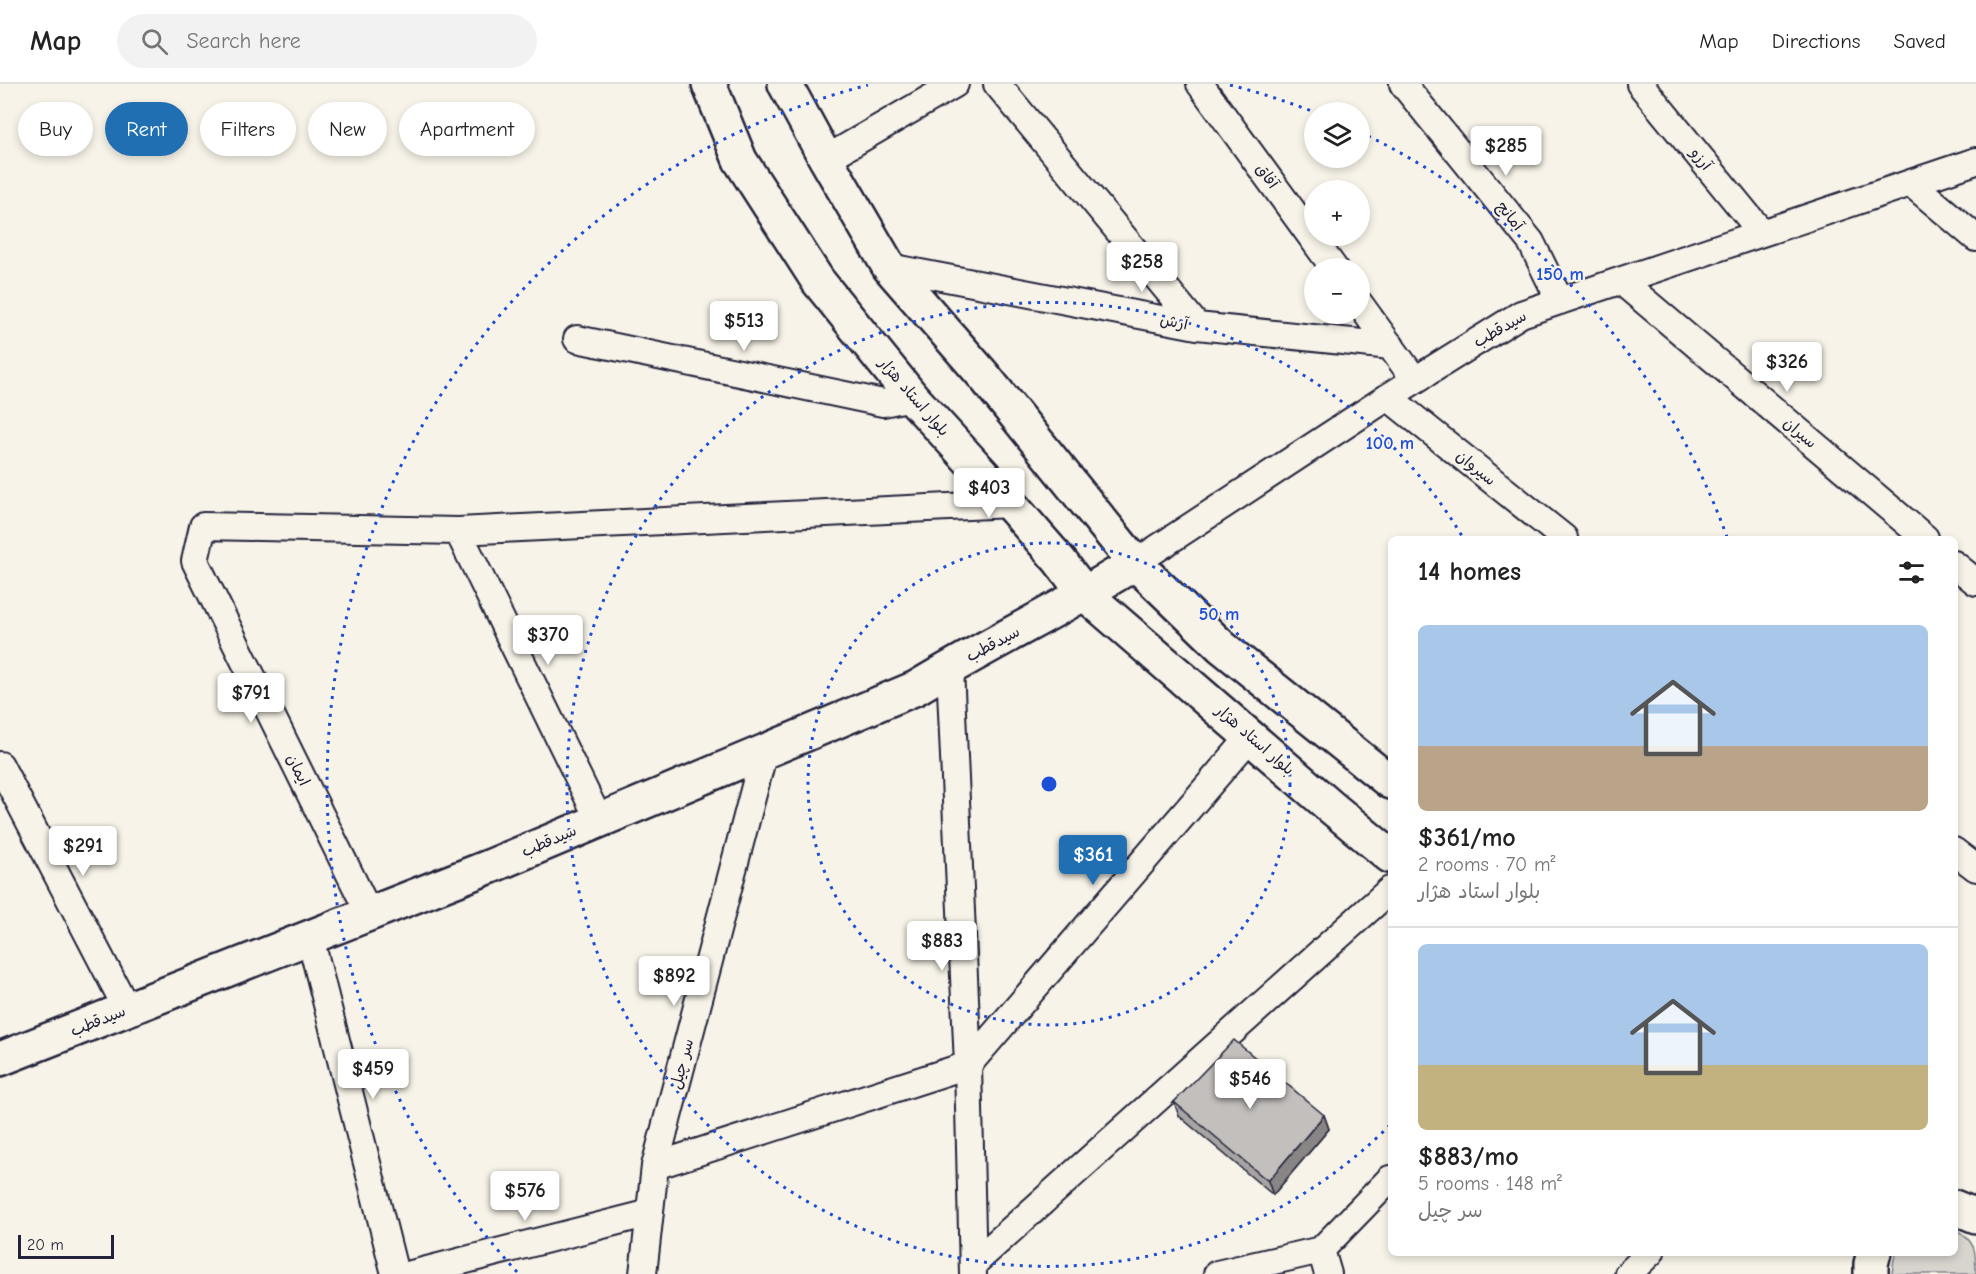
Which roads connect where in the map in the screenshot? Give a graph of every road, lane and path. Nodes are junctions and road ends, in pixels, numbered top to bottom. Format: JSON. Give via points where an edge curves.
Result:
{"nodes":[{"id":1,"x":709,"y":84,"type":"edge"},
{"id":2,"x":785,"y":84,"type":"edge"},
{"id":3,"x":955,"y":84,"type":"edge"},
{"id":4,"x":997,"y":84,"type":"edge"},
{"id":5,"x":1200,"y":84,"type":"edge"},
{"id":6,"x":1403,"y":84,"type":"edge"},
{"id":7,"x":1640,"y":84,"type":"edge"},
{"id":8,"x":826,"y":159,"type":"junction"},
{"id":9,"x":1976,"y":161,"type":"edge"},
{"id":10,"x":1911,"y":183,"type":"junction"},
{"id":11,"x":1762,"y":234,"type":"junction"},
{"id":12,"x":1976,"y":238,"type":"edge"},
{"id":13,"x":1327,"y":258,"type":"edge"},
{"id":14,"x":889,"y":267,"type":"junction"},
{"id":15,"x":1621,"y":281,"type":"junction"},
{"id":16,"x":1560,"y":301,"type":"junction"},
{"id":17,"x":1370,"y":318,"type":"edge"},
{"id":18,"x":1197,"y":326,"type":"junction"},
{"id":19,"x":577,"y":339,"type":"dead end"},
{"id":20,"x":1391,"y":346,"type":"junction"},
{"id":21,"x":1415,"y":380,"type":"junction"},
{"id":22,"x":912,"y":397,"type":"junction"},
{"id":23,"x":1388,"y":397,"type":"junction"},
{"id":24,"x":1010,"y":504,"type":"junction"},
{"id":25,"x":458,"y":531,"type":"junction"},
{"id":26,"x":1562,"y":536,"type":"edge"},
{"id":27,"x":1923,"y":536,"type":"edge"},
{"id":28,"x":1135,"y":563,"type":"junction"},
{"id":29,"x":1958,"y":567,"type":"edge"},
{"id":30,"x":1976,"y":582,"type":"edge"},
{"id":31,"x":1085,"y":594,"type":"junction"},
{"id":32,"x":950,"y":668,"type":"junction"},
{"id":33,"x":1251,"y":736,"type":"junction"},
{"id":34,"x":764,"y":752,"type":"junction"},
{"id":35,"x":0,"y":765,"type":"edge"},
{"id":36,"x":1388,"y":780,"type":"edge"},
{"id":37,"x":599,"y":820,"type":"junction"},
{"id":38,"x":1388,"y":854,"type":"edge"},
{"id":39,"x":1958,"y":854,"type":"edge"},
{"id":40,"x":1976,"y":868,"type":"edge"},
{"id":41,"x":1388,"y":892,"type":"edge"},
{"id":42,"x":369,"y":913,"type":"junction"},
{"id":43,"x":310,"y":937,"type":"junction"},
{"id":44,"x":127,"y":1009,"type":"junction"},
{"id":45,"x":0,"y":1059,"type":"edge"},
{"id":46,"x":968,"y":1065,"type":"junction"},
{"id":47,"x":655,"y":1166,"type":"junction"},
{"id":48,"x":1388,"y":1182,"type":"edge"},
{"id":49,"x":1958,"y":1209,"type":"edge"},
{"id":50,"x":650,"y":1213,"type":"junction"},
{"id":51,"x":1976,"y":1216,"type":"edge"},
{"id":52,"x":1648,"y":1256,"type":"edge"},
{"id":53,"x":1324,"y":1262,"type":"edge"},
{"id":54,"x":973,"y":1269,"type":"edge"},
{"id":55,"x":394,"y":1274,"type":"edge"},
{"id":56,"x":411,"y":1274,"type":"edge"},
{"id":57,"x":643,"y":1274,"type":"edge"},
{"id":58,"x":1217,"y":1274,"type":"edge"},
{"id":59,"x":1628,"y":1274,"type":"edge"}],
"edges":[{"from":1,"to":22,"type":"main road","name":"بلوار استاد هژار","via":[[746,170],[819,281]]},
{"from":2,"to":8,"type":"main road"},
{"from":3,"to":8,"type":"street"},
{"from":4,"to":18,"type":"street"},
{"from":5,"to":13,"type":"street","name":"آفاق"},
{"from":6,"to":16,"type":"street","name":"آمانج","via":[[1531,242]]},
{"from":7,"to":11,"type":"street","name":"آرزو"},
{"from":8,"to":14,"type":"main road"},
{"from":9,"to":10,"type":"street","name":"سیدقطب"},
{"from":10,"to":11,"type":"street","name":"سیدقطب"},
{"from":10,"to":12,"type":"street"},
{"from":11,"to":15,"type":"street","name":"سیدقطب"},
{"from":14,"to":18,"type":"street","name":"آرش"},
{"from":14,"to":28,"type":"main road","via":[[984,376]]},
{"from":15,"to":16,"type":"street","name":"سیدقطب"},
{"from":15,"to":27,"type":"street","name":"سیران"},
{"from":16,"to":21,"type":"street","name":"سیدقطب","via":[[1521,314]]},
{"from":17,"to":20,"type":"street"},
{"from":18,"to":20,"type":"street","name":"آرش"},
{"from":19,"to":22,"type":"street","via":[[884,404]]},
{"from":20,"to":21,"type":"street"},
{"from":21,"to":23,"type":"street","name":"سیدقطب"},
{"from":22,"to":24,"type":"main road","name":"بلوار استاد هژار"},
{"from":23,"to":26,"type":"street","name":"سیروان"},
{"from":23,"to":28,"type":"street","name":"سیدقطب"},
{"from":24,"to":25,"type":"street"},
{"from":24,"to":31,"type":"main road","name":"بلوار استاد هژار"},
{"from":25,"to":37,"type":"street"},
{"from":25,"to":42,"type":"street","name":"ایمان","via":[[203,526],[195,561]]},
{"from":28,"to":31,"type":"main road","name":"سیدقطب"},
{"from":28,"to":36,"type":"main road","via":[[1222,647]]},
{"from":29,"to":30,"type":"street"},
{"from":31,"to":32,"type":"main road","name":"سیدقطب"},
{"from":31,"to":33,"type":"main road","name":"بلوار استاد هژار"},
{"from":32,"to":34,"type":"main road","name":"سیدقطب","via":[[916,688]]},
{"from":32,"to":46,"type":"street"},
{"from":33,"to":38,"type":"main road","name":"بلوار استاد هژار"},
{"from":33,"to":46,"type":"street"},
{"from":34,"to":37,"type":"main road","name":"سیدقطب"},
{"from":34,"to":47,"type":"street","name":"سر چیل"},
{"from":35,"to":44,"type":"street"},
{"from":37,"to":42,"type":"main road","name":"سیدقطب"},
{"from":39,"to":40,"type":"street"},
{"from":41,"to":54,"type":"street"},
{"from":42,"to":43,"type":"main road","name":"سیدقطب"},
{"from":43,"to":44,"type":"main road","name":"سیدقطب"},
{"from":43,"to":55,"type":"street"},
{"from":44,"to":45,"type":"main road","name":"سیدقطب"},
{"from":46,"to":47,"type":"street"},
{"from":46,"to":54,"type":"street"},
{"from":47,"to":50,"type":"street","name":"سر چیل"},
{"from":48,"to":53,"type":"street"},
{"from":49,"to":51,"type":"main road"},
{"from":50,"to":56,"type":"street"},
{"from":50,"to":57,"type":"street","name":"سر چیل"},
{"from":52,"to":59,"type":"street"},
{"from":53,"to":58,"type":"street"}]}
